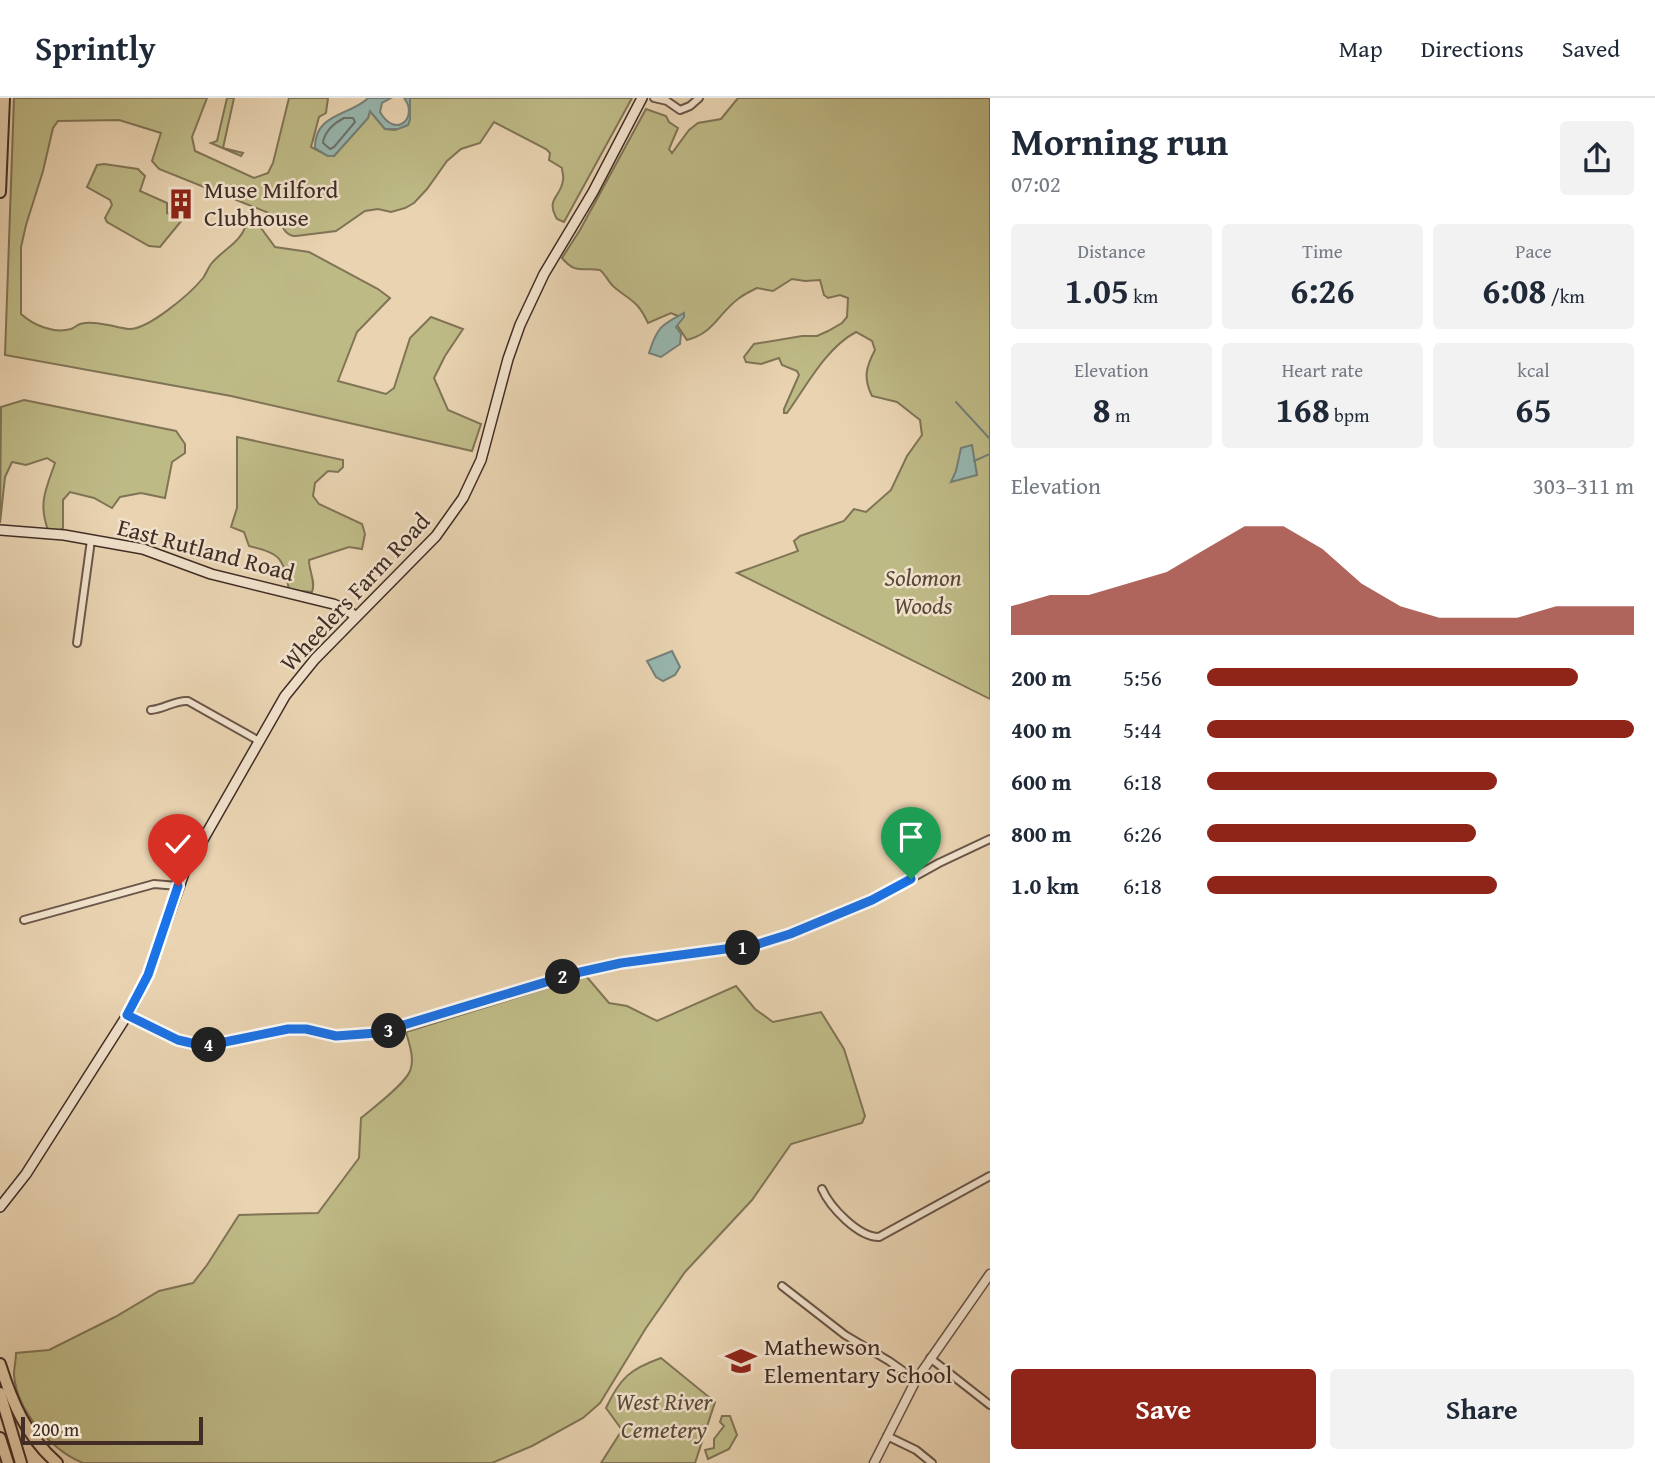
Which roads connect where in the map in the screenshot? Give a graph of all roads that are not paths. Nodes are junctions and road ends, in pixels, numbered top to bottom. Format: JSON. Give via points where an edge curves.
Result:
{"nodes":[{"id":1,"x":4,"y":98,"type":"edge"},
{"id":2,"x":642,"y":98,"type":"edge"},
{"id":3,"x":654,"y":98,"type":"edge"},
{"id":4,"x":699,"y":98,"type":"edge"},
{"id":5,"x":666,"y":100,"type":"edge"},
{"id":6,"x":0,"y":192,"type":"edge"},
{"id":7,"x":0,"y":530,"type":"edge"},
{"id":8,"x":91,"y":540,"type":"junction"},
{"id":9,"x":356,"y":617,"type":"junction"},
{"id":10,"x":77,"y":643,"type":"dead end"},
{"id":11,"x":151,"y":710,"type":"dead end"},
{"id":12,"x":259,"y":741,"type":"junction"},
{"id":13,"x":990,"y":839,"type":"edge"},
{"id":14,"x":178,"y":886,"type":"junction"},
{"id":15,"x":23,"y":920,"type":"dead end"},
{"id":16,"x":127,"y":1015,"type":"junction"},
{"id":17,"x":990,"y":1177,"type":"edge"},
{"id":18,"x":822,"y":1189,"type":"dead end"},
{"id":19,"x":0,"y":1207,"type":"edge"},
{"id":20,"x":990,"y":1274,"type":"edge"},
{"id":21,"x":782,"y":1286,"type":"dead end"},
{"id":22,"x":930,"y":1358,"type":"junction"},
{"id":23,"x":0,"y":1364,"type":"edge"},
{"id":24,"x":916,"y":1380,"type":"junction"},
{"id":25,"x":0,"y":1393,"type":"edge"},
{"id":26,"x":990,"y":1405,"type":"edge"},
{"id":27,"x":887,"y":1436,"type":"junction"},
{"id":28,"x":0,"y":1438,"type":"edge"},
{"id":29,"x":8,"y":1463,"type":"edge"},
{"id":30,"x":21,"y":1463,"type":"edge"},
{"id":31,"x":57,"y":1463,"type":"edge"},
{"id":32,"x":874,"y":1463,"type":"edge"},
{"id":33,"x":932,"y":1463,"type":"edge"}],
"edges":[{"from":1,"to":6,"type":"highway"},
{"from":2,"to":9,"type":"main road","name":"Wheelers Farm Road","via":[[520,325],[481,460],[463,498],[436,536]]},
{"from":3,"to":5,"type":"street"},
{"from":4,"to":5,"type":"street","via":[[682,109]]},
{"from":7,"to":8,"type":"main road","name":"East Rutland Road"},
{"from":8,"to":9,"type":"main road","name":"East Rutland Road","via":[[150,550],[211,574],[324,601]]},
{"from":8,"to":10,"type":"street"},
{"from":9,"to":12,"type":"main road","name":"Wheelers Farm Road","via":[[297,680]]},
{"from":11,"to":12,"type":"street","via":[[188,701]]},
{"from":12,"to":14,"type":"main road","name":"Wheelers Farm Road"},
{"from":13,"to":16,"type":"street","via":[[872,900],[767,942],[576,973],[387,1031],[336,1036],[288,1029],[200,1045],[178,1040]]},
{"from":14,"to":15,"type":"street","via":[[154,884]]},
{"from":14,"to":16,"type":"main road","name":"Wheelers Farm Road","via":[[148,975]]},
{"from":16,"to":19,"type":"main road","name":"Wheelers Farm Road"},
{"from":17,"to":18,"type":"street","via":[[879,1237],[859,1230],[828,1203]]},
{"from":20,"to":22,"type":"street"},
{"from":21,"to":24,"type":"street","via":[[845,1335]]},
{"from":22,"to":24,"type":"street"},
{"from":22,"to":26,"type":"street"},
{"from":23,"to":31,"type":"highway","via":[[24,1423]]},
{"from":24,"to":27,"type":"street"},
{"from":25,"to":30,"type":"highway"},
{"from":27,"to":32,"type":"street"},
{"from":27,"to":33,"type":"street"},
{"from":28,"to":29,"type":"highway"}]}
